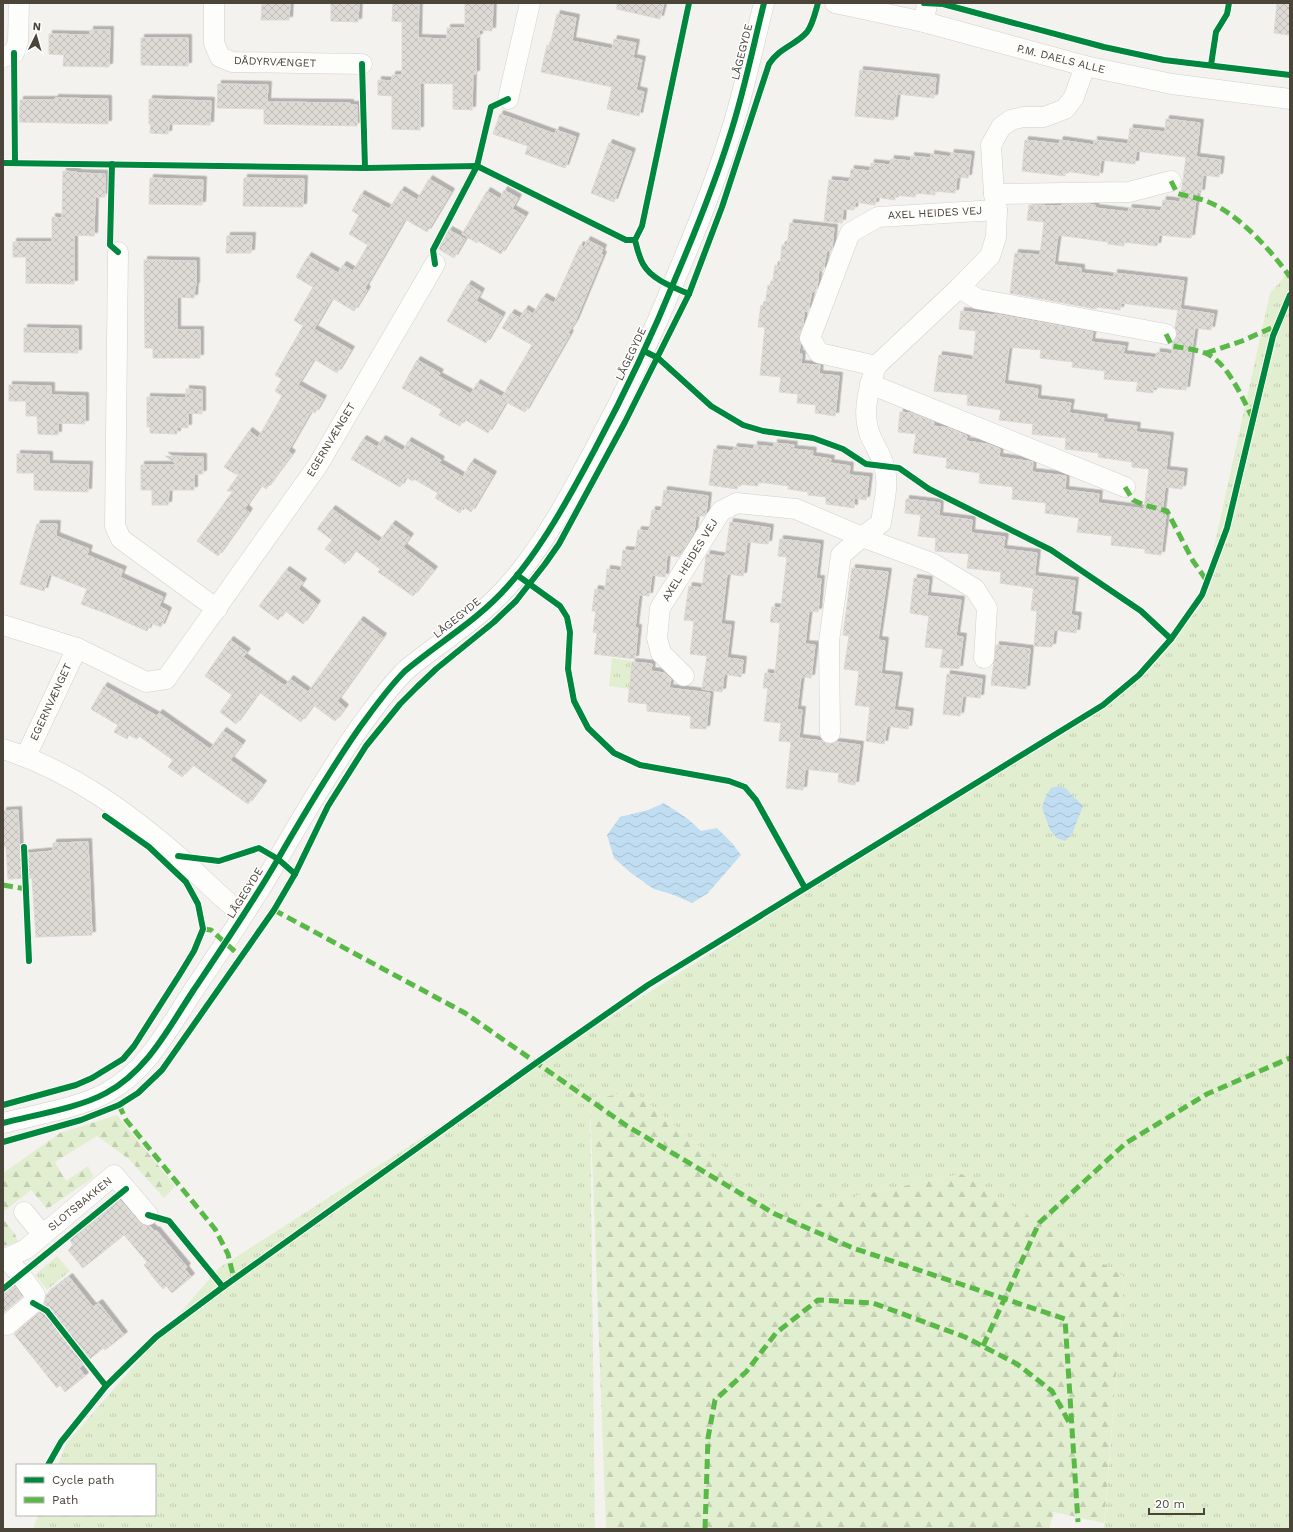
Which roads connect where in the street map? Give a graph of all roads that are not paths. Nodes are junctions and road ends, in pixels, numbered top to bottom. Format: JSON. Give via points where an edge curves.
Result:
{"nodes":[{"id":1,"x":19,"y":3,"type":"edge"},
{"id":2,"x":214,"y":3,"type":"edge"},
{"id":3,"x":530,"y":3,"type":"edge"},
{"id":4,"x":764,"y":3,"type":"edge"},
{"id":5,"x":835,"y":3,"type":"edge"},
{"id":6,"x":926,"y":12,"type":"edge"},
{"id":7,"x":3,"y":57,"type":"edge"},
{"id":8,"x":362,"y":64,"type":"dead end"},
{"id":9,"x":1085,"y":66,"type":"junction"},
{"id":10,"x":508,"y":99,"type":"dead end"},
{"id":11,"x":1290,"y":99,"type":"edge"},
{"id":12,"x":1171,"y":181,"type":"dead end"},
{"id":13,"x":995,"y":202,"type":"junction"},
{"id":14,"x":118,"y":252,"type":"dead end"},
{"id":15,"x":435,"y":264,"type":"dead end"},
{"id":16,"x":960,"y":288,"type":"junction"},
{"id":17,"x":1166,"y":334,"type":"dead end"},
{"id":18,"x":873,"y":375,"type":"junction"},
{"id":19,"x":1125,"y":487,"type":"dead end"},
{"id":20,"x":862,"y":537,"type":"junction"},
{"id":21,"x":217,"y":609,"type":"junction"},
{"id":22,"x":3,"y":625,"type":"edge"},
{"id":23,"x":77,"y":648,"type":"junction"},
{"id":24,"x":984,"y":658,"type":"dead end"},
{"id":25,"x":684,"y":676,"type":"dead end"},
{"id":26,"x":830,"y":733,"type":"dead end"},
{"id":27,"x":3,"y":749,"type":"edge"},
{"id":28,"x":26,"y":756,"type":"junction"},
{"id":29,"x":243,"y":914,"type":"junction"},
{"id":30,"x":3,"y":1123,"type":"edge"},
{"id":31,"x":24,"y":1212,"type":"dead end"},
{"id":32,"x":148,"y":1215,"type":"dead end"},
{"id":33,"x":43,"y":1235,"type":"junction"},
{"id":34,"x":5,"y":1260,"type":"edge"},
{"id":35,"x":6,"y":1325,"type":"dead end"}],
"edges":[{"from":1,"to":7,"type":"street","via":[[18,42],[14,52]]},
{"from":2,"to":8,"type":"street","name":"DÅDYRVÆNGET","via":[[214,44],[220,57],[232,62]]},
{"from":3,"to":10,"type":"street"},
{"from":4,"to":29,"type":"street","name":"LÅGEGYDE","via":[[739,105],[711,192],[644,351],[586,466],[539,544],[508,586],[481,612],[405,671],[372,711],[328,774]]},
{"from":5,"to":6,"type":"street","name":"P.M. DAELS ALLE"},
{"from":6,"to":9,"type":"street","name":"P.M. DAELS ALLE"},
{"from":9,"to":11,"type":"street","name":"P.M. DAELS ALLE","via":[[1172,84]]},
{"from":9,"to":13,"type":"street","name":"AXEL HEIDES VEJ","via":[[1074,97],[1065,109],[1044,117],[1011,120],[1001,127],[991,145]]},
{"from":12,"to":13,"type":"street","name":"AXEL HEIDES VEJ","via":[[1129,192]]},
{"from":13,"to":16,"type":"street","name":"AXEL HEIDES VEJ","via":[[996,237],[990,256]]},
{"from":13,"to":18,"type":"street","name":"AXEL HEIDES VEJ","via":[[878,217],[850,233],[810,338],[819,353]]},
{"from":14,"to":21,"type":"street","via":[[115,526],[121,539]]},
{"from":15,"to":21,"type":"street","name":"EGERNVÆNGET","via":[[318,465]]},
{"from":16,"to":17,"type":"street","via":[[978,299]]},
{"from":16,"to":18,"type":"street","name":"AXEL HEIDES VEJ"},
{"from":18,"to":19,"type":"street","name":"AXEL HEIDES VEJ"},
{"from":18,"to":20,"type":"street","via":[[866,410],[869,431],[885,466],[887,483],[881,523]]},
{"from":20,"to":24,"type":"street","name":"AXEL HEIDES VEJ","via":[[932,563],[975,589],[988,608]]},
{"from":20,"to":25,"type":"street","name":"AXEL HEIDES VEJ","via":[[796,509],[737,503],[721,511],[660,608],[657,638],[661,653]]},
{"from":20,"to":26,"type":"street","via":[[841,555],[829,641]]},
{"from":21,"to":23,"type":"street","name":"EGERNVÆNGET","via":[[166,679],[146,682]]},
{"from":22,"to":23,"type":"street","name":"EGERNVÆNGET"},
{"from":23,"to":28,"type":"street","name":"EGERNVÆNGET"},
{"from":27,"to":28,"type":"street"},
{"from":28,"to":29,"type":"street","via":[[116,806],[178,856]]},
{"from":29,"to":30,"type":"street","name":"LÅGEGYDE","via":[[164,1037],[139,1068],[116,1087],[94,1098]]},
{"from":31,"to":33,"type":"street","name":"SLOTSBAKKEN"},
{"from":32,"to":33,"type":"street","name":"SLOTSBAKKEN","via":[[114,1175]]},
{"from":33,"to":34,"type":"street","name":"SLOTSBAKKEN","via":[[26,1249]]},
{"from":34,"to":35,"type":"street","name":"SLOTSBAKKEN","via":[[35,1295],[33,1303]]}]}
